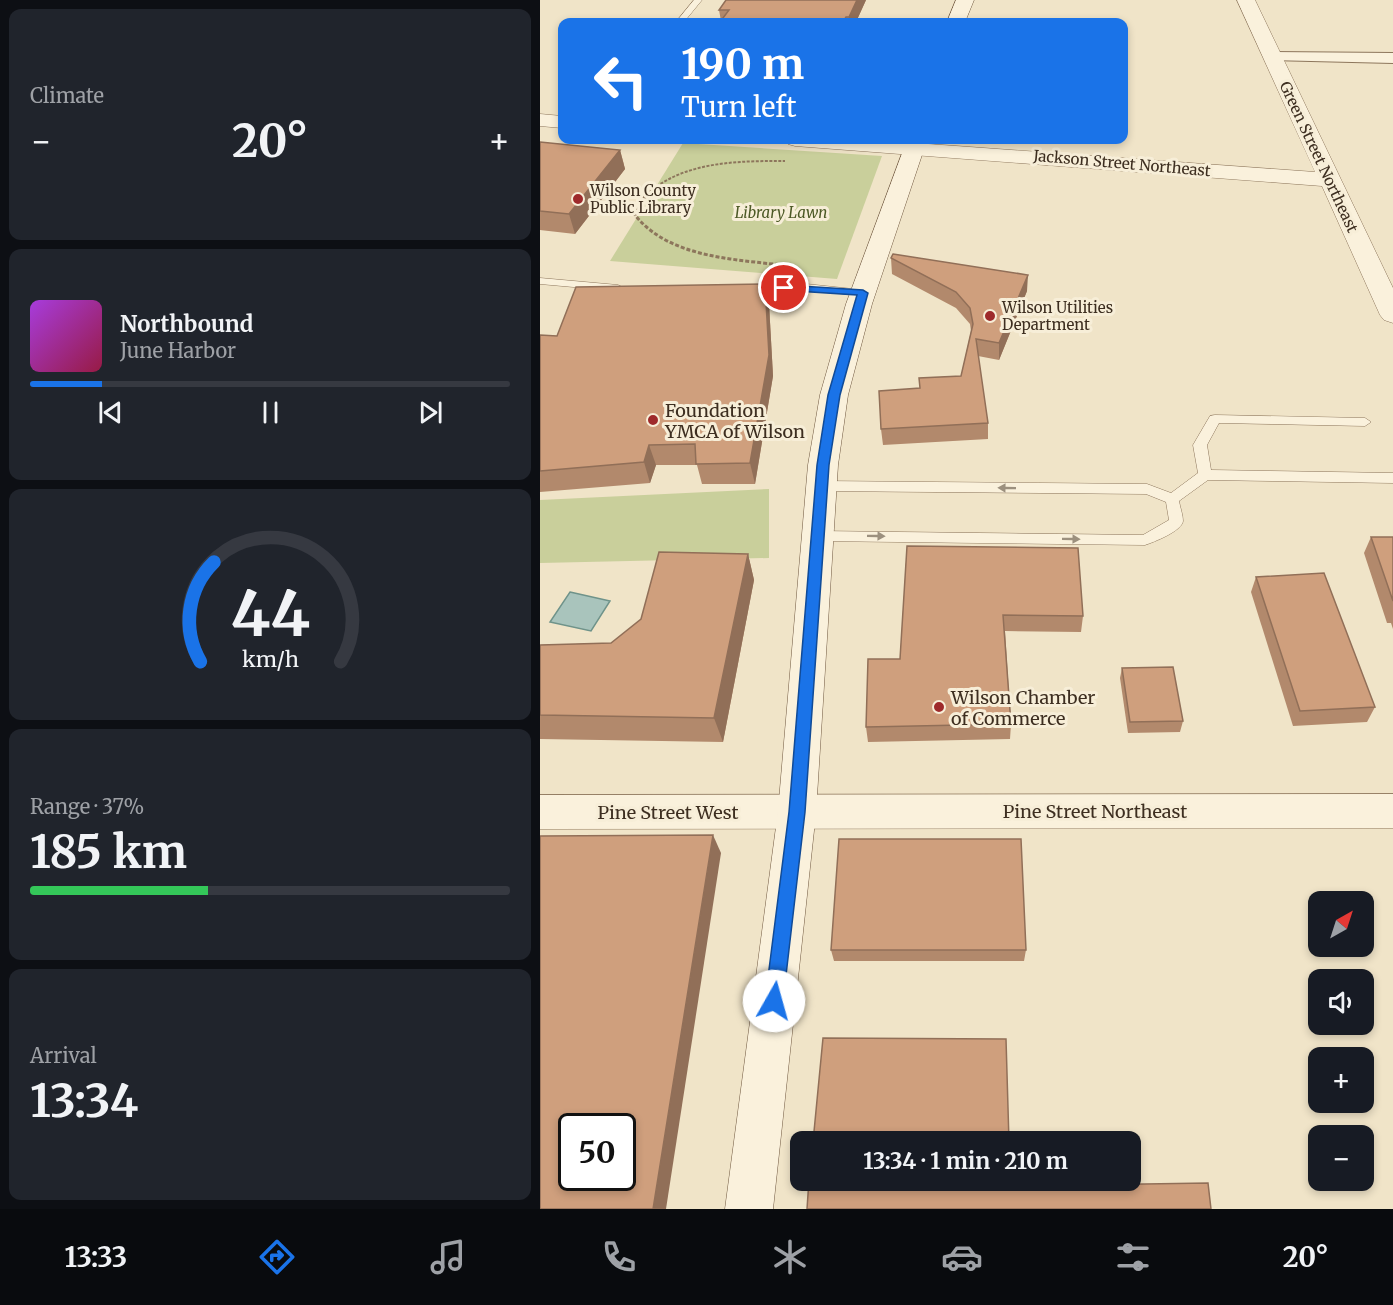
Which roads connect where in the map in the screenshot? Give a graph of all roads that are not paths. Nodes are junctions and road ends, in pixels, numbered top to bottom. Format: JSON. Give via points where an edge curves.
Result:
{"nodes":[{"id":1,"x":698,"y":0,"type":"edge"},
{"id":2,"x":964,"y":0,"type":"edge"},
{"id":3,"x":1246,"y":0,"type":"edge"},
{"id":4,"x":683,"y":18,"type":"edge"},
{"id":5,"x":957,"y":18,"type":"edge"},
{"id":6,"x":1272,"y":57,"type":"junction"},
{"id":7,"x":1393,"y":58,"type":"edge"},
{"id":8,"x":540,"y":120,"type":"edge"},
{"id":9,"x":558,"y":122,"type":"edge"},
{"id":10,"x":916,"y":144,"type":"edge"},
{"id":11,"x":1330,"y":180,"type":"junction"},
{"id":12,"x":540,"y":281,"type":"edge"},
{"id":13,"x":738,"y":288,"type":"edge"},
{"id":14,"x":625,"y":289,"type":"edge"},
{"id":15,"x":863,"y":293,"type":"junction"},
{"id":16,"x":1392,"y":312,"type":"edge"},
{"id":17,"x":1365,"y":422,"type":"dead end"},
{"id":18,"x":1205,"y":475,"type":"junction"},
{"id":19,"x":1393,"y":477,"type":"edge"},
{"id":20,"x":821,"y":486,"type":"junction"},
{"id":21,"x":1172,"y":499,"type":"junction"},
{"id":22,"x":818,"y":536,"type":"junction"},
{"id":23,"x":1393,"y":811,"type":"edge"},
{"id":24,"x":540,"y":812,"type":"edge"},
{"id":25,"x":797,"y":812,"type":"junction"},
{"id":26,"x":749,"y":1209,"type":"edge"}],
"edges":[{"from":1,"to":4,"type":"lane"},
{"from":2,"to":5,"type":"street"},
{"from":3,"to":6,"type":"street","name":"Green Street Northeast"},
{"from":6,"to":7,"type":"street"},
{"from":6,"to":11,"type":"street","name":"Green Street Northeast"},
{"from":8,"to":9,"type":"street"},
{"from":10,"to":11,"type":"street","name":"Jackson Street Northeast"},
{"from":10,"to":15,"type":"street"},
{"from":11,"to":16,"type":"street","name":"Green Street Northeast"},
{"from":12,"to":14,"type":"lane"},
{"from":13,"to":15,"type":"lane","via":[[806,287]]},
{"from":15,"to":20,"type":"street","via":[[834,395]]},
{"from":17,"to":18,"type":"lane","via":[[1215,419],[1200,445]]},
{"from":18,"to":19,"type":"lane"},
{"from":18,"to":21,"type":"lane"},
{"from":21,"to":20,"type":"lane","one_way":true,"via":[[1147,489]]},
{"from":20,"to":22,"type":"street"},
{"from":22,"to":21,"type":"lane","one_way":true,"via":[[1146,540],[1176,522]]},
{"from":22,"to":25,"type":"street"},
{"from":23,"to":25,"type":"street","name":"Pine Street Northeast"},
{"from":24,"to":25,"type":"street","name":"Pine Street West"},
{"from":25,"to":26,"type":"street"}]}
